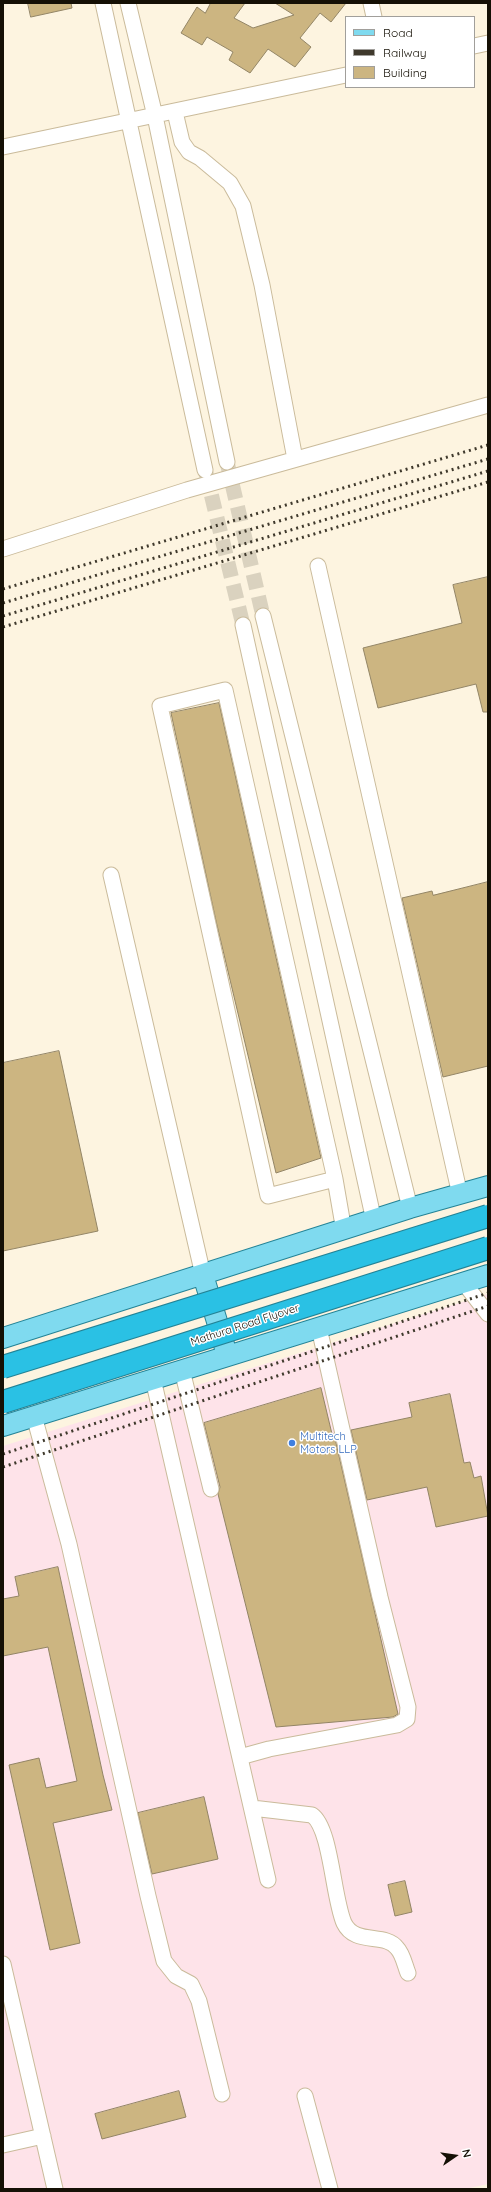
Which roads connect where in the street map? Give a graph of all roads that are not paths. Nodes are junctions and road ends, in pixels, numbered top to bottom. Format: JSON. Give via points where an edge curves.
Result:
{"nodes":[{"id":1,"x":103,"y":3,"type":"edge"},
{"id":2,"x":128,"y":3,"type":"edge"},
{"id":3,"x":371,"y":3,"type":"edge"},
{"id":4,"x":374,"y":16,"type":"edge"},
{"id":5,"x":488,"y":43,"type":"edge"},
{"id":6,"x":475,"y":46,"type":"edge"},
{"id":7,"x":345,"y":75,"type":"edge"},
{"id":8,"x":175,"y":112,"type":"junction"},
{"id":9,"x":155,"y":116,"type":"junction"},
{"id":10,"x":128,"y":122,"type":"junction"},
{"id":11,"x":3,"y":147,"type":"edge"},
{"id":12,"x":488,"y":404,"type":"edge"},
{"id":13,"x":295,"y":459,"type":"junction"},
{"id":14,"x":227,"y":462,"type":"tunnel mouth"},
{"id":15,"x":205,"y":470,"type":"tunnel mouth"},
{"id":16,"x":3,"y":549,"type":"edge"},
{"id":17,"x":318,"y":566,"type":"dead end"},
{"id":18,"x":263,"y":616,"type":"tunnel mouth"},
{"id":19,"x":243,"y":625,"type":"tunnel mouth"},
{"id":20,"x":111,"y":875,"type":"dead end"},
{"id":21,"x":335,"y":1179,"type":"junction"},
{"id":22,"x":488,"y":1186,"type":"edge"},
{"id":23,"x":460,"y":1194,"type":"junction"},
{"id":24,"x":410,"y":1208,"type":"junction"},
{"id":25,"x":488,"y":1216,"type":"edge"},
{"id":26,"x":374,"y":1221,"type":"junction"},
{"id":27,"x":344,"y":1231,"type":"junction"},
{"id":28,"x":488,"y":1248,"type":"edge"},
{"id":29,"x":203,"y":1275,"type":"junction"},
{"id":30,"x":488,"y":1275,"type":"edge"},
{"id":31,"x":464,"y":1283,"type":"junction"},
{"id":32,"x":488,"y":1314,"type":"edge"},
{"id":33,"x":319,"y":1328,"type":"junction"},
{"id":34,"x":3,"y":1338,"type":"edge"},
{"id":35,"x":227,"y":1356,"type":"junction"},
{"id":36,"x":3,"y":1367,"type":"edge"},
{"id":37,"x":182,"y":1370,"type":"junction"},
{"id":38,"x":153,"y":1380,"type":"junction"},
{"id":39,"x":3,"y":1402,"type":"edge"},
{"id":40,"x":34,"y":1416,"type":"junction"},
{"id":41,"x":3,"y":1426,"type":"edge"},
{"id":42,"x":212,"y":1489,"type":"dead end"},
{"id":43,"x":240,"y":1756,"type":"junction"},
{"id":44,"x":252,"y":1808,"type":"junction"},
{"id":45,"x":268,"y":1880,"type":"dead end"},
{"id":46,"x":3,"y":1964,"type":"edge"},
{"id":47,"x":408,"y":1974,"type":"dead end"},
{"id":48,"x":222,"y":2094,"type":"dead end"},
{"id":49,"x":305,"y":2096,"type":"dead end"},
{"id":50,"x":43,"y":2136,"type":"junction"},
{"id":51,"x":3,"y":2145,"type":"edge"},
{"id":52,"x":55,"y":2189,"type":"edge"},
{"id":53,"x":330,"y":2189,"type":"edge"}],
"edges":[{"from":1,"to":10,"type":"street"},
{"from":2,"to":9,"type":"street"},
{"from":3,"to":4,"type":"street"},
{"from":5,"to":6,"type":"street"},
{"from":7,"to":8,"type":"street"},
{"from":8,"to":9,"type":"street"},
{"from":8,"to":13,"type":"street","via":[[182,142],[189,152],[230,183],[243,206],[262,285]]},
{"from":9,"to":10,"type":"street"},
{"from":9,"to":14,"type":"street"},
{"from":10,"to":11,"type":"street"},
{"from":10,"to":15,"type":"street"},
{"from":12,"to":13,"type":"street"},
{"from":13,"to":16,"type":"street","via":[[187,490]]},
{"from":17,"to":23,"type":"street"},
{"from":18,"to":24,"type":"street"},
{"from":19,"to":26,"type":"street"},
{"from":20,"to":29,"type":"street"},
{"from":21,"to":21,"type":"street","via":[[268,1196],[160,706],[225,690]]},
{"from":21,"to":27,"type":"street"},
{"from":22,"to":23,"type":"main road"},
{"from":23,"to":24,"type":"main road"},
{"from":24,"to":26,"type":"main road"},
{"from":25,"to":36,"type":"highway","bridge":true},
{"from":26,"to":27,"type":"main road"},
{"from":27,"to":29,"type":"main road"},
{"from":28,"to":39,"type":"highway","name":"Mathura Road Flyover","bridge":true},
{"from":29,"to":34,"type":"main road"},
{"from":29,"to":35,"type":"main road"},
{"from":30,"to":31,"type":"main road"},
{"from":31,"to":32,"type":"street"},
{"from":31,"to":33,"type":"main road"},
{"from":33,"to":35,"type":"main road"},
{"from":33,"to":43,"type":"street","via":[[380,1597],[408,1707],[407,1719],[397,1725]]},
{"from":35,"to":37,"type":"main road"},
{"from":37,"to":38,"type":"main road"},
{"from":37,"to":42,"type":"street"},
{"from":38,"to":40,"type":"main road"},
{"from":38,"to":43,"type":"street"},
{"from":40,"to":41,"type":"main road"},
{"from":40,"to":48,"type":"street","via":[[69,1544],[164,1961],[176,1976],[191,1984],[199,2001]]},
{"from":43,"to":44,"type":"street"},
{"from":44,"to":45,"type":"street"},
{"from":44,"to":47,"type":"street","via":[[312,1814],[318,1818],[325,1836],[344,1923],[350,1931],[361,1938],[394,1945]]},
{"from":46,"to":50,"type":"street"},
{"from":49,"to":53,"type":"street"},
{"from":50,"to":51,"type":"street"},
{"from":50,"to":52,"type":"street"}]}
